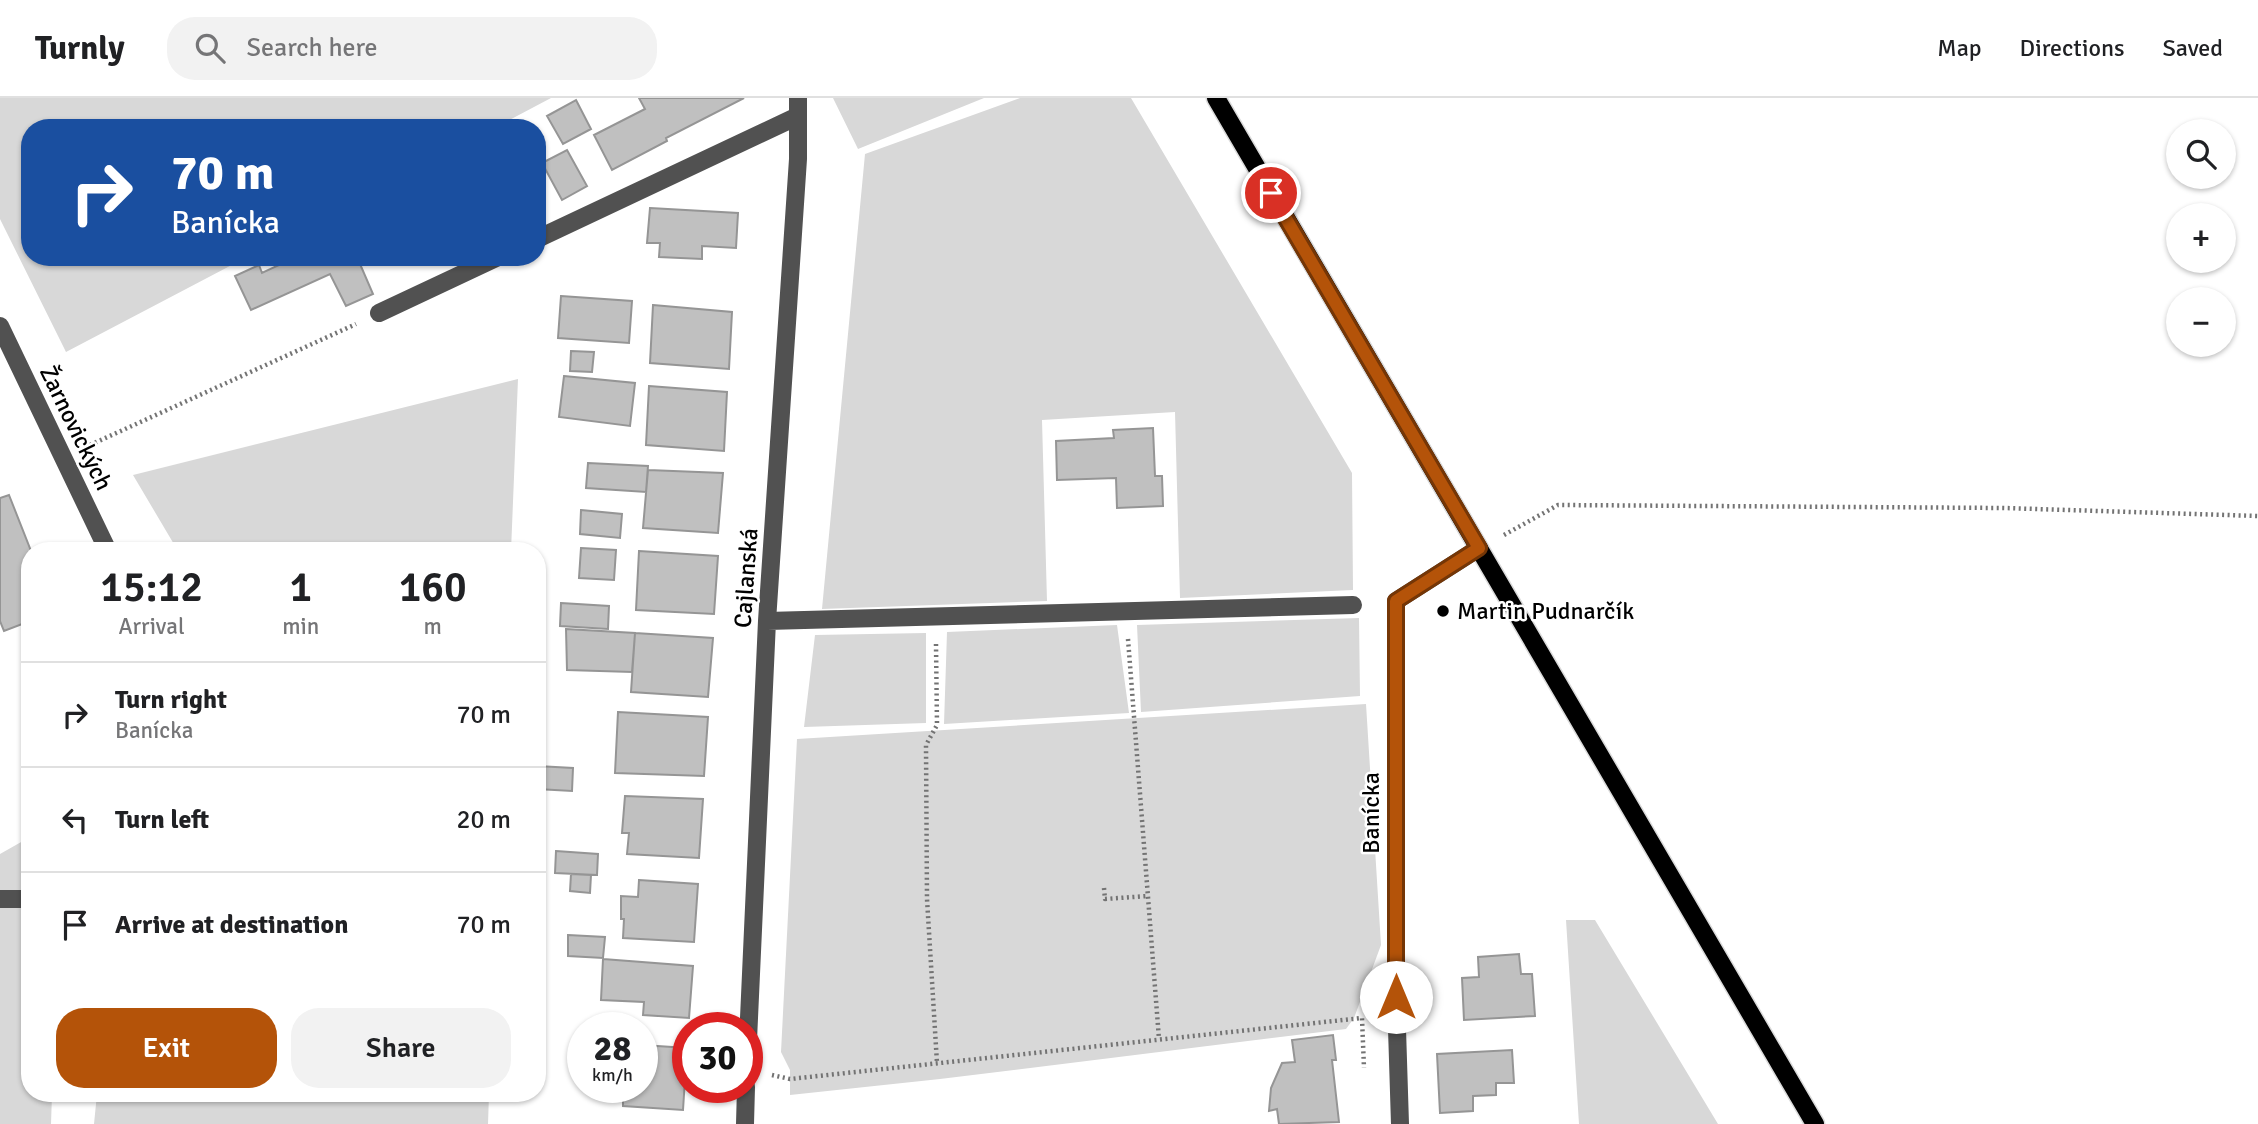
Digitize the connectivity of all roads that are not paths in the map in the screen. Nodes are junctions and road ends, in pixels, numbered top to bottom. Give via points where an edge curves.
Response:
1 (1216, 98) edge
2 (798, 107) edge
3 (546, 234) edge
4 (479, 266) edge
5 (379, 313) road end
6 (0, 326) edge
7 (104, 542) edge
8 (1479, 548) junction
9 (1353, 605) dead end
10 (767, 621) junction
11 (0, 899) edge
12 (21, 900) edge
13 (749, 1012) edge
14 (745, 1103) edge
15 (744, 1124) edge
16 (1401, 1124) edge
17 (1815, 1124) edge

1 - 8 main road
2 - 3 street
2 - 10 street, Cajlanská via 799,156
4 - 5 street
6 - 7 street, Žarnovických
8 - 16 street, Banícka via 1396,601 1396,997
8 - 17 main road
9 - 10 street
10 - 13 street, Cajlanská
11 - 12 street
14 - 15 street

